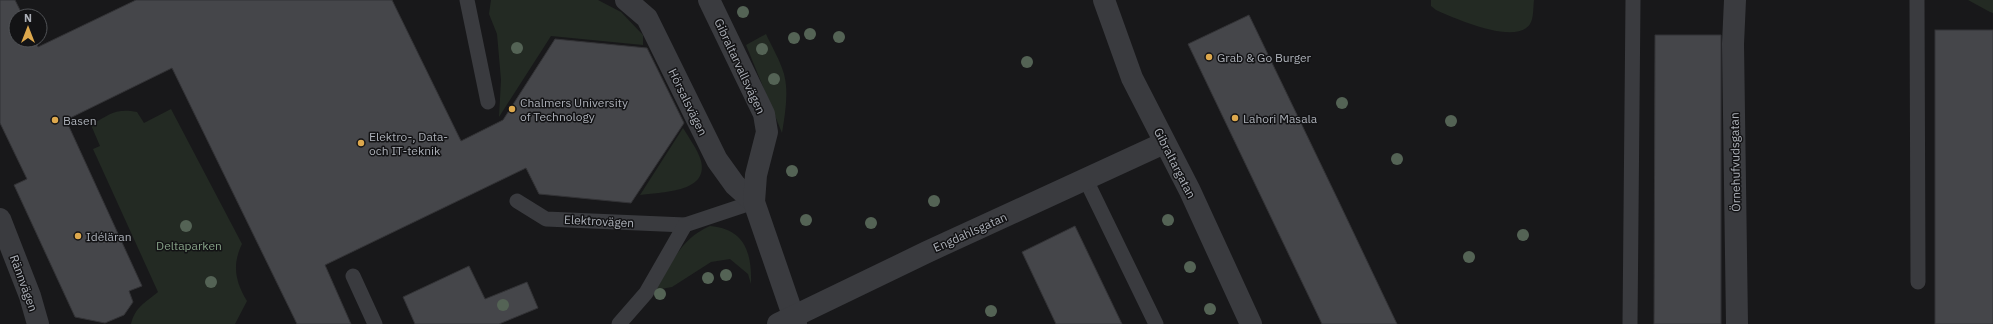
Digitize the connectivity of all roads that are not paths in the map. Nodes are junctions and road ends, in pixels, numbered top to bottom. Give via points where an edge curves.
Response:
1 (467, 0) edge
2 (626, 0) edge
3 (709, 0) edge
4 (1104, 0) edge
5 (1633, 0) edge
6 (1735, 0) edge
7 (1917, 0) edge
8 (488, 102) dead end
9 (1164, 143) junction
10 (1086, 180) junction
11 (517, 201) dead end
12 (754, 202) junction
13 (0, 219) edge
14 (686, 225) junction
15 (353, 276) dead end
16 (1918, 282) dead end
17 (789, 321) edge
18 (38, 324) edge
19 (375, 324) edge
20 (619, 324) edge
21 (1156, 324) edge
22 (1251, 324) edge
23 (1630, 324) edge
24 (1736, 324) edge

1 - 8 lane
2 - 12 street, Hörsalsvägen via 647,18 717,160 735,185
3 - 12 street, Gibraltarvallsvägen via 764,114 767,132 756,175
4 - 9 street, Gibraltargatan via 1132,78
5 - 23 lane
6 - 24 street, Örnehufvudsgatan via 1733,52
7 - 16 lane
9 - 10 street, Engdahlsgatan
9 - 22 street, Gibraltargatan via 1190,191
10 - 17 street, Engdahlsgatan via 920,255
10 - 21 lane
11 - 14 lane, Elektrovägen via 546,219
12 - 14 lane, Elektrovägen
12 - 17 street, Gibraltarvallsvägen
13 - 18 street, Rännvägen via 30,296
14 - 20 lane via 646,293
15 - 19 lane

